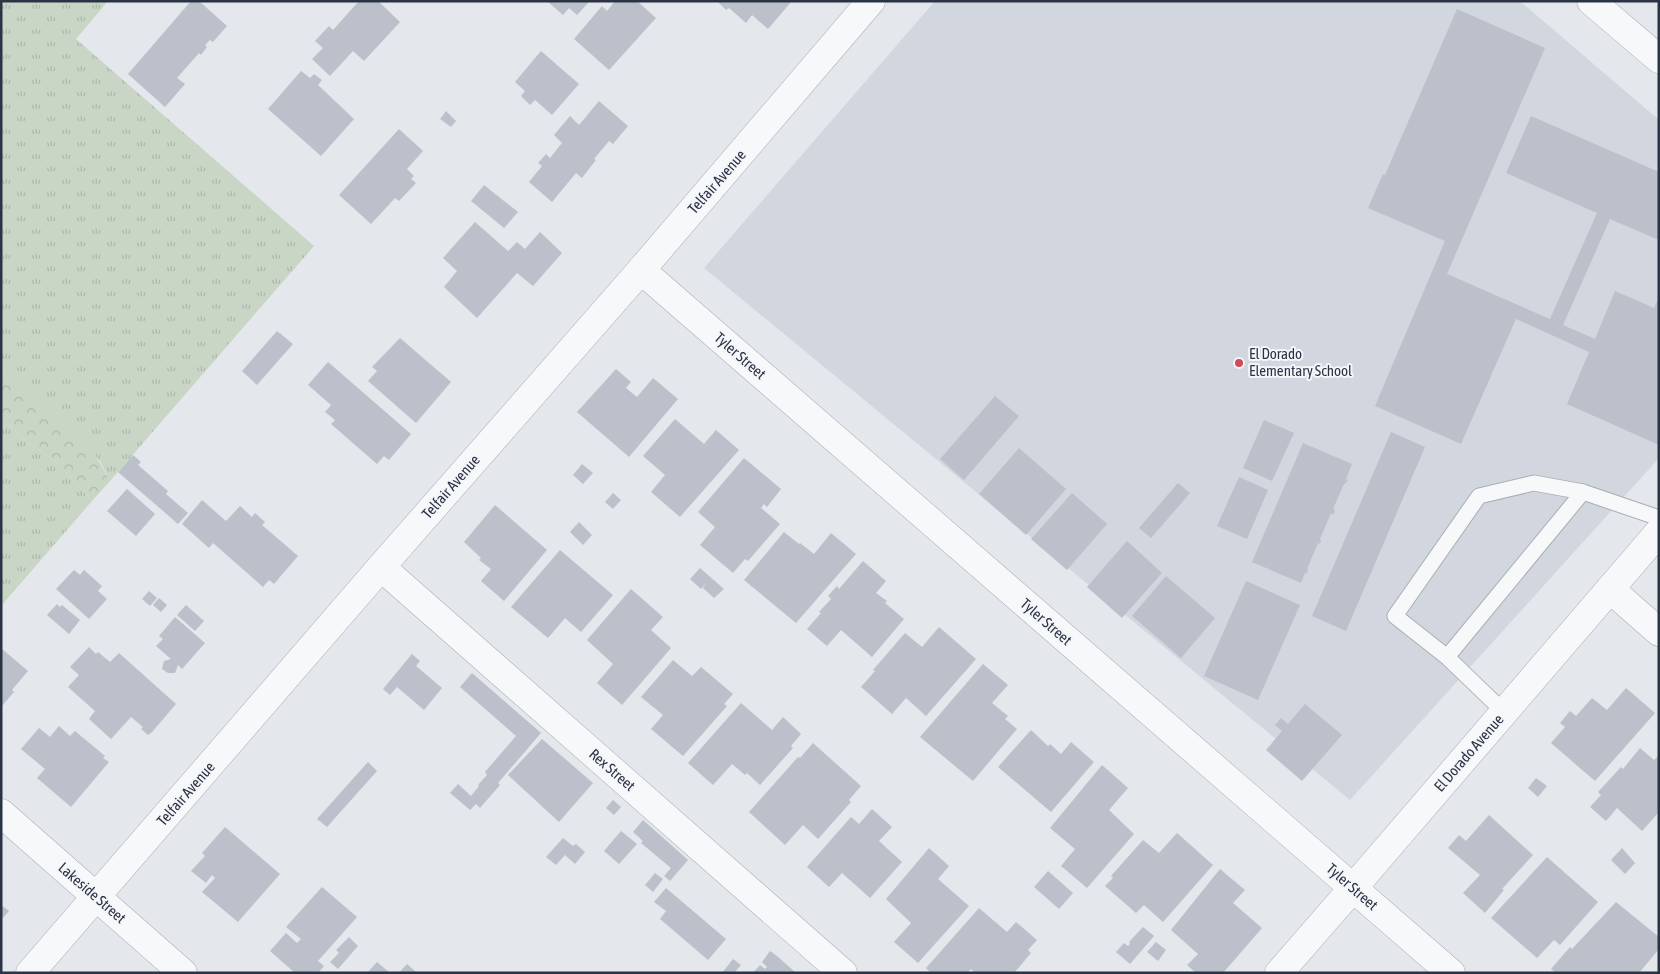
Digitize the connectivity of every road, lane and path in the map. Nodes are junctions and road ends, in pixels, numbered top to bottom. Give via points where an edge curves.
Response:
1 (871, 1) edge
2 (1591, 1) edge
3 (1659, 60) edge
4 (641, 270) junction
5 (1583, 492) junction
6 (1659, 518) edge
7 (1659, 532) edge
8 (381, 567) junction
9 (1610, 589) junction
10 (1659, 632) edge
11 (1447, 656) junction
12 (1504, 712) junction
13 (1, 813) edge
14 (1353, 888) junction
15 (97, 897) junction
16 (30, 973) edge
17 (183, 973) edge
18 (843, 973) edge
19 (1279, 973) edge
20 (1451, 973) edge

1 - 4 street, Telfair Avenue
2 - 3 street
4 - 8 street, Telfair Avenue
4 - 14 street, Tyler Street
5 - 6 lane
5 - 11 lane
5 - 11 lane via 1534,483 1479,496 1394,616
7 - 9 street, El Dorado Avenue
8 - 15 street, Telfair Avenue
8 - 18 street, Rex Street
9 - 10 street
9 - 12 street, El Dorado Avenue
11 - 12 lane
12 - 14 street, El Dorado Avenue
13 - 15 street, Lakeside Street
14 - 19 street, El Dorado Avenue
14 - 20 street, Tyler Street
15 - 16 street, Telfair Avenue
15 - 17 street, Lakeside Street

